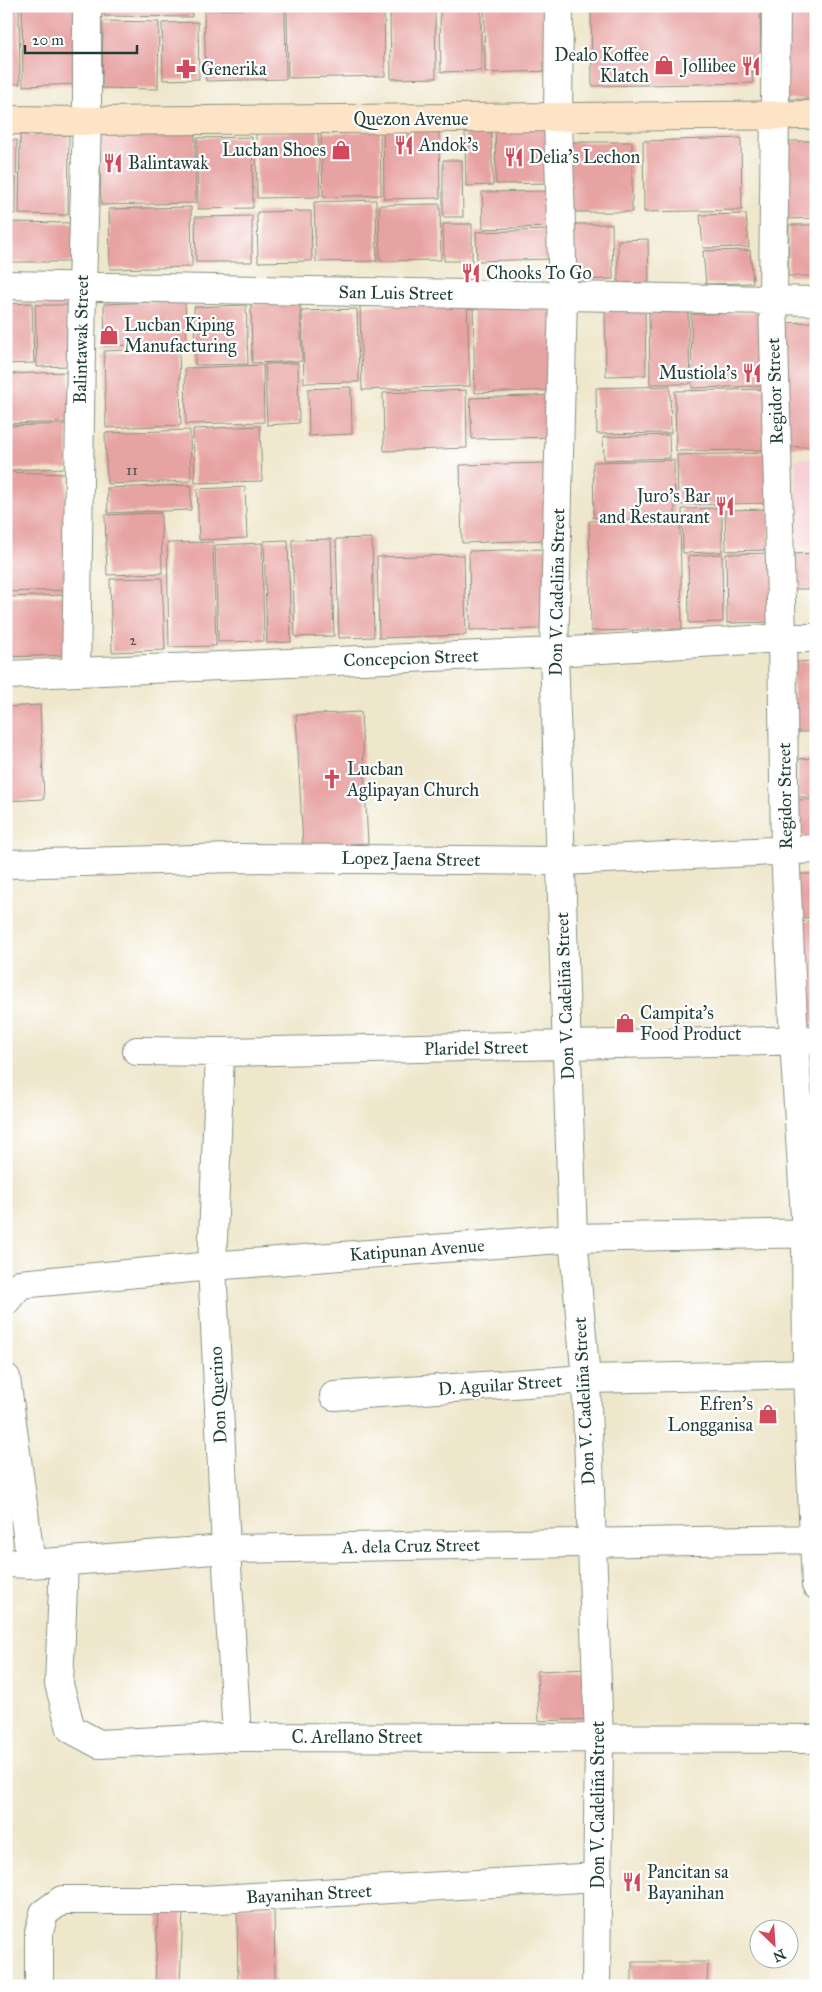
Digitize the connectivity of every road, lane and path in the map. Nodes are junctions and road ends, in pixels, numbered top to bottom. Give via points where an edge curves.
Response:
1 (87, 6) edge
2 (559, 6) edge
3 (776, 6) edge
4 (775, 115) junction
5 (816, 115) edge
6 (558, 118) junction
7 (6, 120) edge
8 (87, 121) junction
9 (6, 286) edge
10 (82, 286) junction
11 (563, 297) junction
12 (773, 301) junction
13 (816, 301) edge
14 (782, 638) junction
15 (816, 638) edge
16 (554, 652) junction
17 (76, 672) junction
18 (6, 675) edge
19 (816, 848) edge
20 (786, 849) junction
21 (562, 861) junction
22 (6, 864) edge
23 (805, 1040) edge
24 (566, 1046) junction
25 (137, 1050) dead end
26 (220, 1052) junction
27 (811, 1233) edge
28 (573, 1238) junction
29 (212, 1266) junction
30 (13, 1292) edge
31 (811, 1374) edge
32 (6, 1378) edge
33 (586, 1379) junction
34 (334, 1396) dead end
35 (815, 1539) edge
36 (591, 1542) junction
37 (226, 1549) junction
38 (64, 1562) junction
39 (19, 1563) edge
40 (816, 1585) edge
41 (238, 1737) junction
42 (600, 1739) junction
43 (816, 1739) edge
44 (598, 1877) junction
45 (39, 1986) edge
46 (596, 1986) edge

1 - 8 street, Balintawak Street
2 - 6 street, Don V. Cadeliña Street
3 - 4 street, Regidor Street
4 - 5 main road, Quezon Avenue
4 - 6 main road, Quezon Avenue
4 - 12 street, Regidor Street
6 - 8 main road, Quezon Avenue
6 - 11 street, Don V. Cadeliña Street
7 - 8 main road, Quezon Avenue
8 - 10 street, Balintawak Street
9 - 10 street, San Luis Street
10 - 11 street, San Luis Street
10 - 17 street, Balintawak Street
11 - 12 street, San Luis Street
11 - 16 street, Don V. Cadeliña Street
12 - 13 street, San Luis Street
12 - 14 street, Regidor Street
14 - 15 street, Concepcion Street
14 - 16 street, Concepcion Street
14 - 20 street, Regidor Street
16 - 17 street, Concepcion Street
16 - 21 street, Don V. Cadeliña Street
17 - 18 street, Concepcion Street
19 - 20 street, Lopez Jaena Street
20 - 21 street, Lopez Jaena Street
20 - 23 street, Regidor Street
21 - 22 street, Lopez Jaena Street via 236,858
21 - 24 street, Don V. Cadeliña Street
23 - 24 street, Plaridel Street
23 - 27 street, Regidor Street
24 - 26 street, Plaridel Street
24 - 28 street, Don V. Cadeliña Street
25 - 26 street, Plaridel Street
26 - 29 street, Don Querino
27 - 28 street, Katipunan Avenue
27 - 31 street, Regidor Street
28 - 29 street, Katipunan Avenue
28 - 33 street, Don V. Cadeliña Street
29 - 30 street, Katipunan Avenue
29 - 37 street, Don Querino
31 - 33 street, D. Aguilar Street
31 - 35 street, Regidor Street
32 - 39 street
33 - 34 street, D. Aguilar Street
33 - 36 street, Don V. Cadeliña Street
35 - 36 street, A. dela Cruz Street
35 - 40 street, Regidor Street
36 - 37 street, A. dela Cruz Street
36 - 42 street, Don V. Cadeliña Street
37 - 38 street, A. dela Cruz Street
37 - 41 street, Don Querino
38 - 39 street, A. dela Cruz Street
38 - 41 street, C. Arellano Street via 59,1684 71,1729 99,1744
41 - 42 street, C. Arellano Street
42 - 43 street, C. Arellano Street
42 - 44 street, Don V. Cadeliña Street
44 - 45 street, Bayanihan Street via 202,1900 62,1900 44,1913 39,1932
44 - 46 street, Don V. Cadeliña Street

